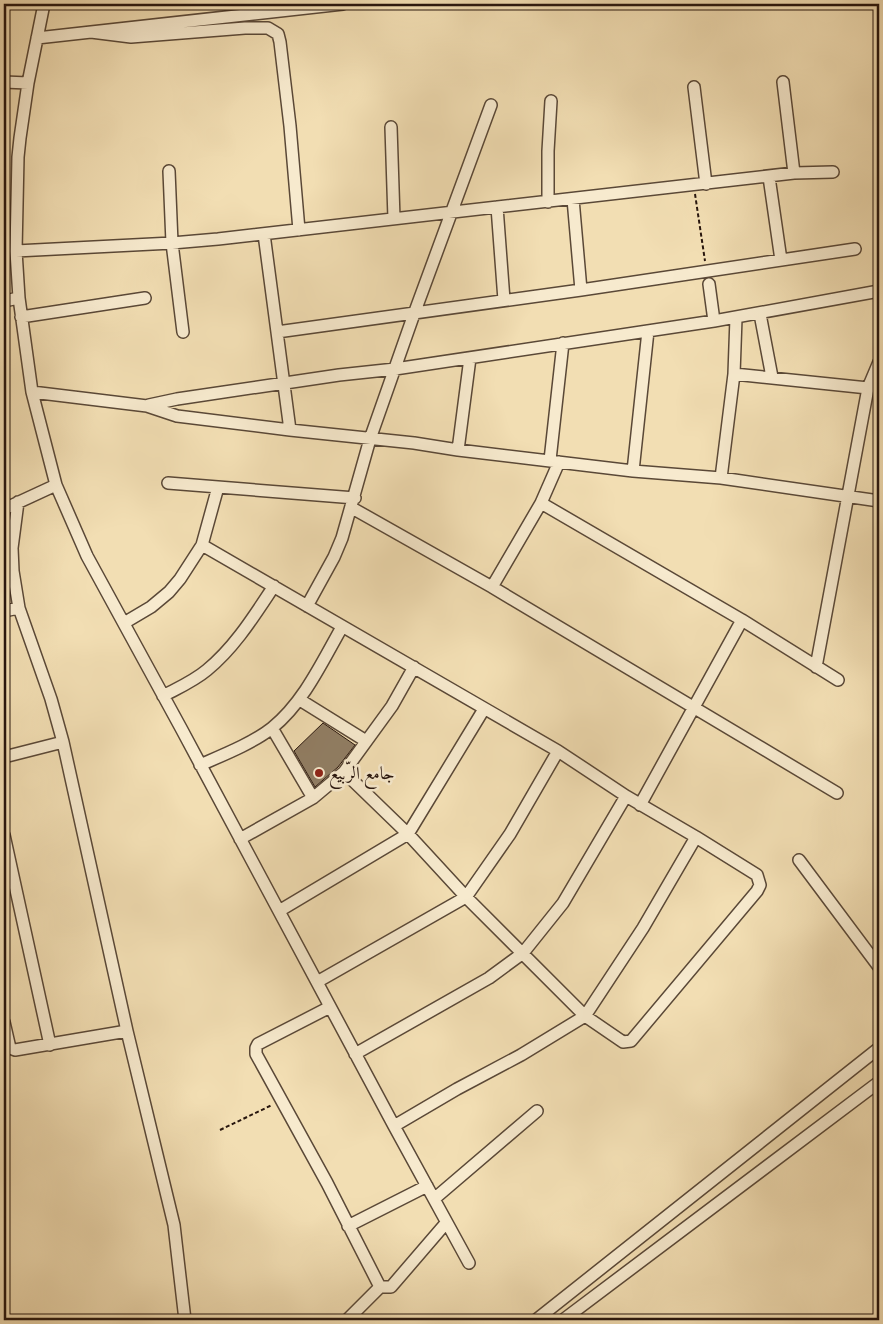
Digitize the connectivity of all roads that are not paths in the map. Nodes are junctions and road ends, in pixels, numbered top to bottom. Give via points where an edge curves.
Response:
1 (44, 4) edge
2 (342, 4) edge
3 (91, 32) junction
4 (37, 38) junction
5 (4, 82) edge
6 (783, 82) dead end
7 (28, 83) junction
8 (694, 87) dead end
9 (551, 100) dead end
10 (492, 106) dead end
11 (391, 127) dead end
12 (169, 171) dead end
13 (833, 172) dead end
14 (794, 173) junction
15 (769, 177) junction
16 (700, 184) junction
17 (573, 199) junction
18 (548, 202) junction
19 (497, 208) junction
20 (453, 212) junction
21 (394, 219) junction
22 (299, 230) junction
23 (264, 234) junction
24 (172, 243) junction
25 (855, 249) dead end
26 (16, 251) junction
27 (782, 260) junction
28 (709, 284) dead end
29 (581, 290) junction
30 (879, 291) edge
31 (19, 298) junction
32 (145, 298) dead end
33 (504, 300) junction
34 (4, 301) edge
35 (414, 314) junction
36 (760, 314) junction
37 (21, 317) junction
38 (736, 318) junction
39 (714, 321) junction
40 (648, 331) junction
41 (183, 332) dead end
42 (277, 332) junction
43 (563, 343) junction
44 (470, 358) junction
45 (879, 362) edge
46 (395, 369) junction
47 (734, 374) junction
48 (772, 377) junction
49 (283, 384) junction
50 (868, 388) junction
51 (32, 392) junction
52 (147, 406) junction
53 (290, 430) junction
54 (370, 439) junction
55 (458, 450) junction
56 (554, 461) junction
57 (633, 471) junction
58 (721, 478) junction
59 (168, 482) dead end
60 (56, 485) junction
61 (218, 487) junction
62 (848, 497) junction
63 (879, 501) edge
64 (18, 502) junction
65 (541, 502) junction
66 (353, 503) junction
67 (4, 508) edge
68 (202, 545) junction
69 (274, 586) junction
70 (492, 587) junction
71 (307, 606) junction
72 (19, 608) junction
73 (4, 611) edge
74 (742, 620) junction
75 (124, 623) junction
76 (342, 627) junction
77 (414, 667) junction
78 (816, 667) junction
79 (838, 680) dead end
80 (163, 696) junction
81 (300, 700) junction
82 (695, 707) junction
83 (484, 709) junction
84 (272, 728) junction
85 (366, 741) junction
86 (63, 742) junction
87 (558, 751) junction
88 (4, 757) edge
89 (200, 765) junction
90 (344, 772) junction
91 (837, 793) dead end
92 (626, 796) junction
93 (313, 798) junction
94 (640, 805) junction
95 (408, 834) junction
96 (4, 835) edge
97 (696, 837) junction
98 (240, 839) junction
99 (799, 860) dead end
100 (466, 897) junction
101 (279, 911) junction
102 (523, 953) junction
103 (879, 967) edge
104 (317, 982) junction
105 (330, 1007) junction
106 (585, 1016) junction
107 (4, 1022) edge
108 (128, 1031) junction
109 (50, 1044) junction
110 (879, 1048) edge
111 (355, 1054) junction
112 (879, 1082) edge
113 (537, 1111) dead end
114 (394, 1126) junction
115 (427, 1186) junction
116 (434, 1199) junction
117 (446, 1224) junction
118 (348, 1226) junction
119 (469, 1263) dead end
120 (380, 1287) junction
121 (185, 1320) edge
122 (347, 1320) edge
123 (536, 1320) edge
124 (563, 1320) edge

1 - 4 street
2 - 3 street
3 - 4 street
3 - 22 street via 131,37 245,28 274,30 280,42
4 - 7 street
5 - 7 street
6 - 14 street
7 - 26 street via 18,157
8 - 16 street
9 - 18 street
10 - 20 street
11 - 21 street
12 - 24 street
13 - 14 street
14 - 15 street
15 - 16 street
15 - 27 street
16 - 17 street
17 - 18 street
17 - 29 street
18 - 19 street
19 - 20 street
19 - 33 street
20 - 21 street
20 - 35 street
21 - 22 street
22 - 23 street
23 - 24 street
23 - 42 street
24 - 26 street
24 - 41 street
25 - 27 street
26 - 31 street
27 - 29 street
28 - 39 street
29 - 33 street
30 - 36 street
31 - 34 street
31 - 37 street
32 - 37 street
33 - 35 street
35 - 42 street
35 - 46 street
36 - 38 street
36 - 48 street
37 - 51 street
38 - 39 street
38 - 47 street
39 - 40 street
40 - 43 street
40 - 57 street
42 - 49 street
43 - 44 street
43 - 56 street
44 - 46 street
44 - 55 street
45 - 50 street
46 - 49 street
46 - 54 street
47 - 48 street
47 - 58 street
48 - 50 street
49 - 52 street
49 - 53 street
50 - 62 street
51 - 52 street
51 - 60 street
52 - 53 street via 177,416
53 - 54 street
54 - 55 street
54 - 66 street
55 - 56 street
56 - 57 street
56 - 65 street
57 - 58 street
58 - 62 street
59 - 61 street
60 - 64 street
60 - 75 street via 87,556
61 - 66 street
61 - 68 street
62 - 63 street
62 - 78 street
64 - 67 street
64 - 72 street via 12,548
65 - 70 street
65 - 74 street
66 - 70 street
66 - 71 street via 334,557
68 - 69 street
68 - 75 street via 169,592
69 - 71 street
69 - 80 street via 241,636 220,658 198,676
70 - 82 street
71 - 76 street
72 - 73 street
72 - 86 street
74 - 78 street
74 - 82 street
75 - 80 street
76 - 77 street
76 - 81 street
77 - 83 street
77 - 85 street via 392,706
78 - 79 street
80 - 89 street
81 - 84 street
81 - 85 street
82 - 91 street
82 - 94 street
83 - 87 street
83 - 95 street
84 - 89 street
84 - 93 street
85 - 90 street
86 - 88 street
86 - 108 street
87 - 92 street
87 - 100 street via 510,834
89 - 98 street
90 - 93 street
90 - 95 street
92 - 94 street
92 - 102 street via 563,903
93 - 98 street
94 - 97 street
95 - 100 street
95 - 101 street
96 - 109 street
97 - 106 street via 643,928
97 - 106 street via 757,875 760,885 757,891 631,1041 623,1042
98 - 101 street
99 - 103 street
100 - 102 street
100 - 104 street
101 - 104 street
102 - 106 street
102 - 111 street via 489,978
104 - 105 street
105 - 111 street
105 - 118 street via 258,1044 256,1048 257,1056
106 - 114 street
107 - 109 street via 12,1050
108 - 109 street
108 - 121 street via 174,1225
110 - 123 street
111 - 114 street
112 - 124 street
113 - 116 street
114 - 115 street
115 - 116 street
115 - 118 street
116 - 117 street
117 - 119 street
117 - 120 street via 392,1287
118 - 120 street
120 - 122 street

